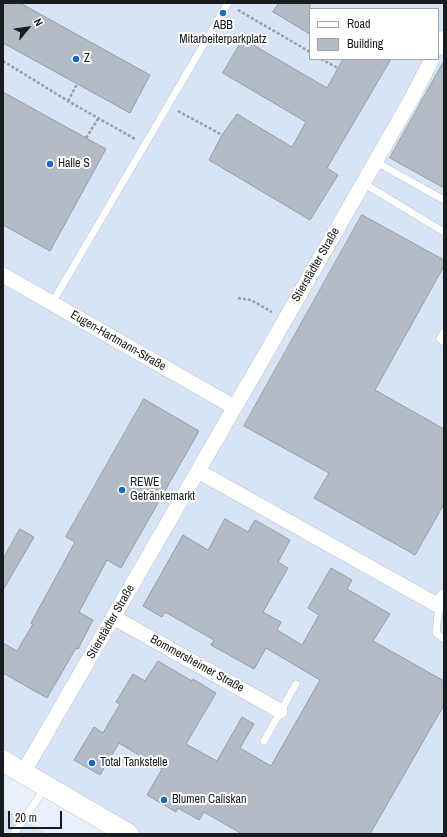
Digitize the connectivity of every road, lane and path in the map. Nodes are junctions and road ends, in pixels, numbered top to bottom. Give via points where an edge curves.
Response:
1 (228, 4) edge
2 (309, 51) edge
3 (323, 60) edge
4 (431, 60) edge
5 (3, 61) edge
6 (338, 68) dead end
7 (77, 84) dead end
8 (68, 101) junction
9 (168, 106) junction
10 (98, 119) junction
11 (222, 135) dead end
12 (86, 138) dead end
13 (146, 145) junction
14 (376, 162) junction
15 (363, 184) junction
16 (444, 200) edge
17 (444, 232) edge
18 (3, 275) edge
19 (238, 298) dead end
20 (52, 303) junction
21 (285, 320) junction
22 (444, 332) edge
23 (444, 342) edge
24 (234, 407) junction
25 (198, 471) junction
26 (442, 602) edge
27 (114, 618) junction
28 (444, 639) edge
29 (296, 684) dead end
30 (280, 712) junction
31 (264, 741) dead end
32 (3, 761) edge
33 (23, 772) junction
34 (46, 786) junction
35 (14, 834) edge
36 (128, 834) edge

1 - 2 path
1 - 9 lane
3 - 6 path
4 - 14 street, Stierstädter Straße
5 - 8 path
7 - 8 path
8 - 10 path
9 - 11 path
9 - 13 lane
10 - 12 path
10 - 13 path
13 - 20 lane
14 - 15 street, Stierstädter Straße
14 - 16 lane
15 - 17 lane
15 - 21 street, Stierstädter Straße
18 - 20 street, Eugen-Hartmann-Straße
19 - 21 path via 251,300
20 - 24 street, Eugen-Hartmann-Straße
21 - 24 street, Stierstädter Straße
22 - 23 lane via 440,339
24 - 25 street, Stierstädter Straße
25 - 26 street
25 - 27 street, Stierstädter Straße
26 - 28 lane via 436,633
27 - 30 street, Bommersheimer Straße
27 - 33 street, Stierstädter Straße
29 - 30 lane
30 - 31 lane
32 - 33 main road
33 - 34 main road
34 - 35 lane
34 - 36 main road

